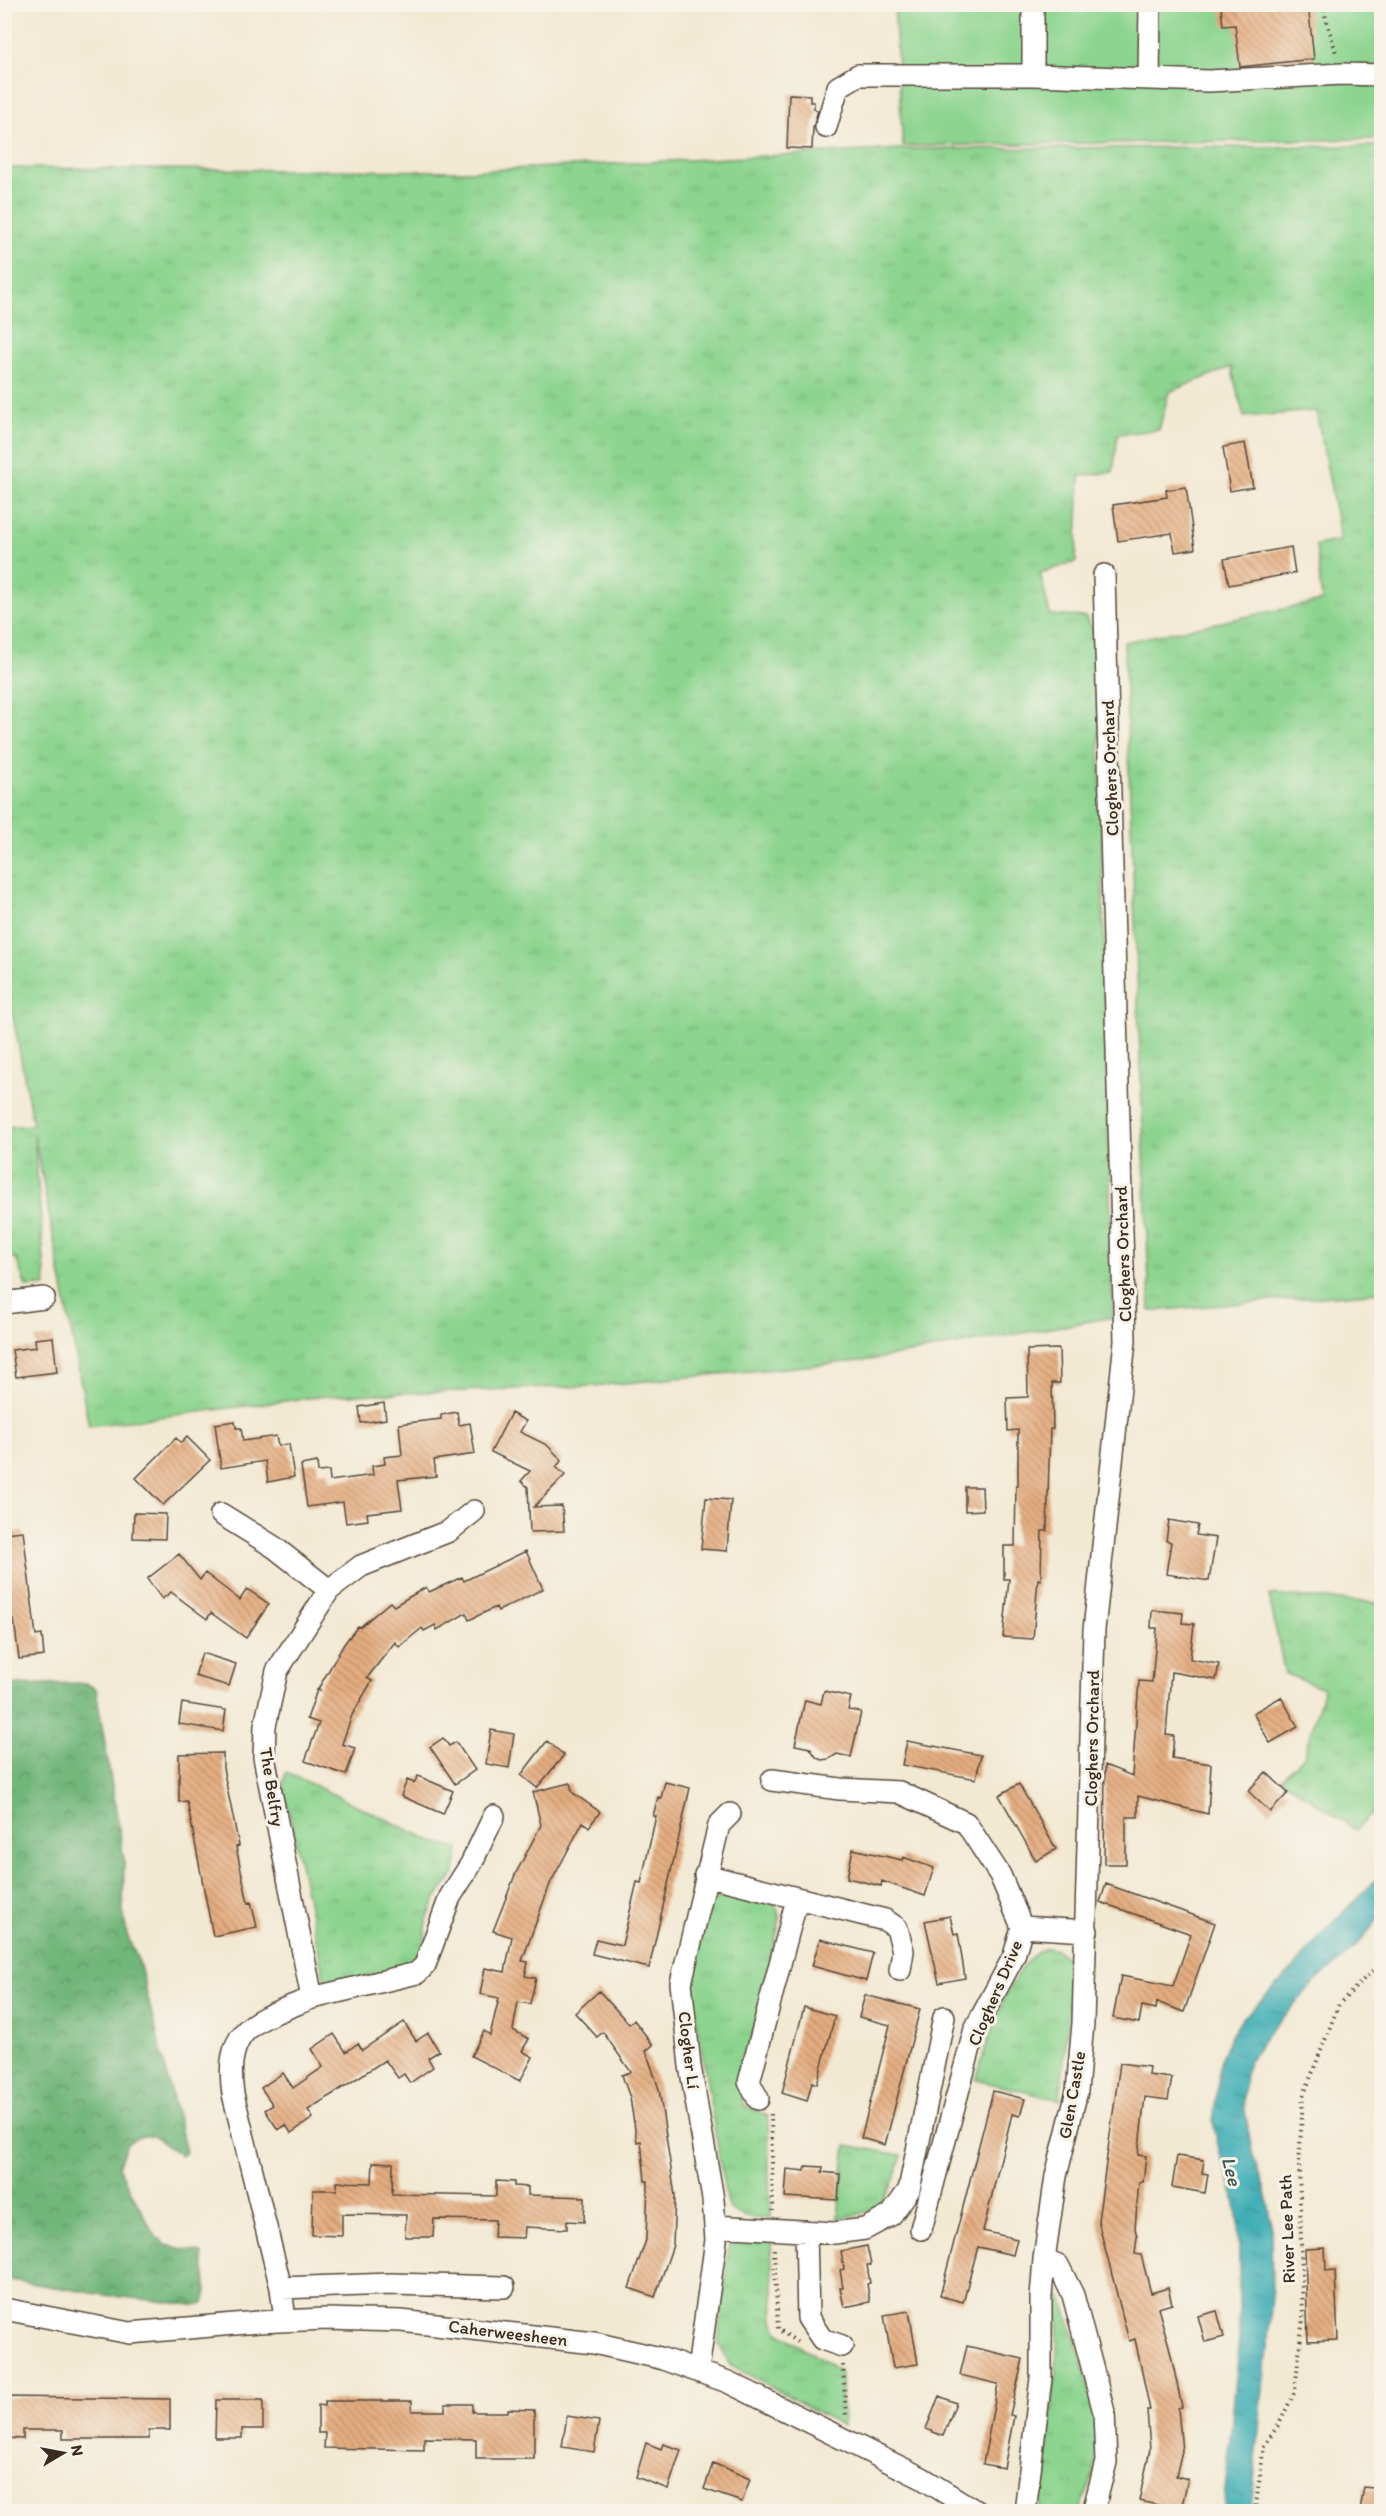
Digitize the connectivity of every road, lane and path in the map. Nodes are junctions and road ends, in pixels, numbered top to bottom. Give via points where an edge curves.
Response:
1 (1033, 4) edge
2 (1150, 4) edge
3 (1322, 4) edge
4 (1342, 74) junction
5 (1033, 75) junction
6 (1382, 75) edge
7 (1149, 79) junction
8 (826, 127) dead end
9 (1104, 575) dead end
10 (44, 1298) dead end
11 (4, 1303) edge
12 (474, 1512) dead end
13 (221, 1514) dead end
14 (329, 1590) junction
15 (772, 1780) dead end
16 (730, 1814) dead end
17 (494, 1816) dead end
18 (705, 1875) junction
19 (797, 1899) junction
20 (1022, 1927) junction
21 (1087, 1931) junction
22 (1382, 1961) edge
23 (900, 1970) dead end
24 (312, 1998) junction
25 (944, 2017) dead end
26 (759, 2099) dead end
27 (715, 2226) junction
28 (921, 2229) dead end
29 (806, 2231) junction
30 (1044, 2259) junction
31 (504, 2287) dead end
32 (281, 2288) junction
33 (4, 2308) edge
34 (285, 2320) junction
35 (842, 2346) joint
36 (698, 2370) junction
37 (847, 2439) junction
38 (977, 2511) edge
39 (1025, 2511) edge
40 (1093, 2511) edge
41 (1256, 2511) edge

1 - 5 street
2 - 7 street
3 - 4 path
4 - 6 street
4 - 7 street via 1209,81
5 - 7 street
5 - 8 street via 858,75 838,87
9 - 21 street, Cloghers Orchard via 1125,1341 1095,1630
10 - 11 street
12 - 14 street, The Belfry via 449,1532 361,1566
13 - 14 street via 274,1547
14 - 24 street, The Belfry via 277,1671 264,1757
15 - 20 street, Cloghers Drive via 899,1792 966,1823 1000,1875
16 - 18 street, Clogher Lí via 719,1825
17 - 24 street via 450,1897 425,1965 417,1973
18 - 19 street
18 - 27 street, Clogher Lí via 681,1983
19 - 23 street via 885,1920 897,1928 903,1951
19 - 26 street via 749,2082
20 - 21 street
20 - 28 street, Cloghers Drive via 1014,1956 975,2030
21 - 30 street, Glen Castle via 1077,2091 1056,2176
22 - 41 path, River Lee Path via 1339,2004 1303,2097 1299,2163 1303,2318 1297,2379 1295,2391 1264,2446
24 - 32 street via 261,2019 243,2031 233,2049 229,2071
25 - 29 street via 909,2190 891,2215 865,2229
27 - 29 street
27 - 36 street, Clogher Lí
29 - 35 street via 808,2318 822,2339
30 - 39 street, Glen Castle via 1041,2378
30 - 40 street via 1058,2265 1073,2295 1104,2412 1106,2462
31 - 32 street via 391,2284
32 - 34 street
33 - 34 street, Caherweesheen via 130,2333
34 - 36 street, Caherweesheen via 401,2321 594,2343
35 - 37 path
36 - 37 street, Caherweesheen
37 - 38 street, Caherweesheen

